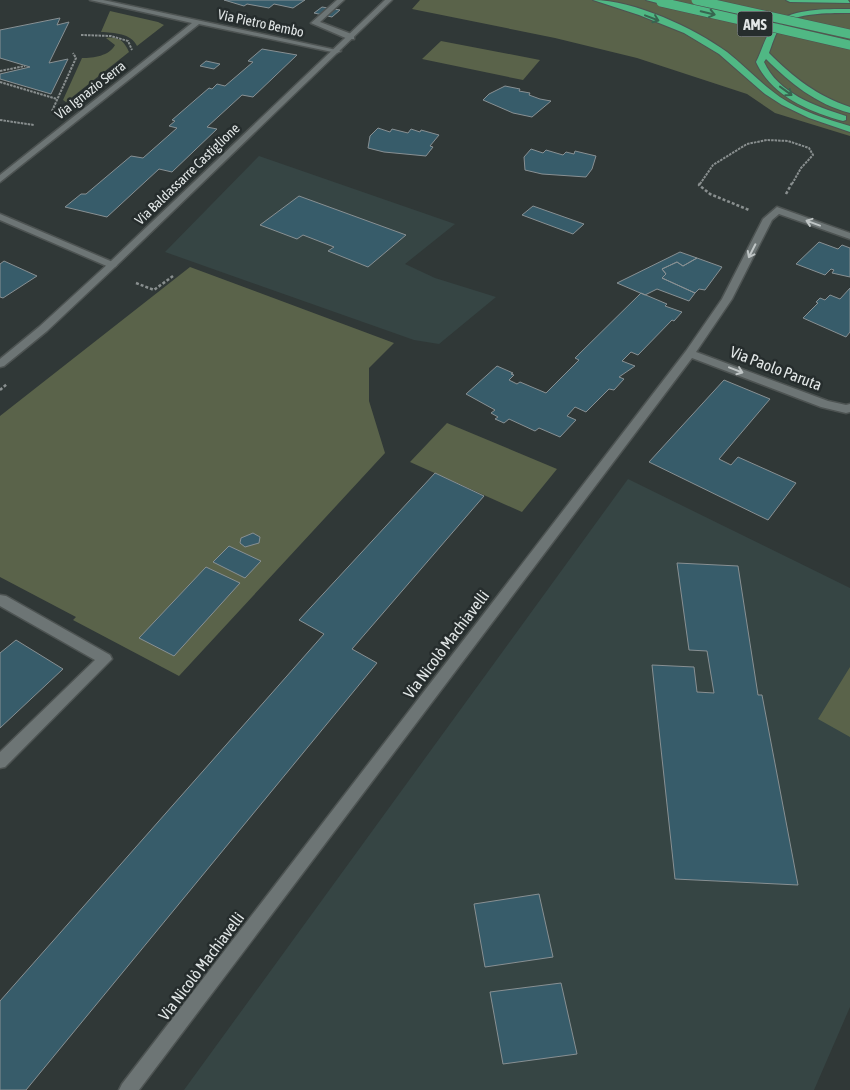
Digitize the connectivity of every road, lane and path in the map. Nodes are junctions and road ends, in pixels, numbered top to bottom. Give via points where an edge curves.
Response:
1 (93, 0) edge
2 (341, 0) edge
3 (389, 0) edge
4 (597, 0) edge
5 (650, 0) edge
6 (696, 0) edge
7 (790, 0) edge
8 (850, 2) edge
9 (850, 11) edge
10 (850, 18) edge
11 (198, 22) junction
12 (775, 32) junction
13 (850, 34) edge
14 (81, 35) dead end
15 (351, 37) junction
16 (850, 46) edge
17 (336, 51) junction
18 (73, 54) dead end
19 (764, 54) junction
20 (134, 55) dead end
21 (25, 66) dead end
22 (0, 72) edge
23 (0, 82) edge
24 (57, 99) junction
25 (850, 110) edge
26 (51, 113) dead end
27 (0, 120) edge
28 (850, 121) edge
29 (40, 126) dead end
30 (850, 129) edge
31 (0, 179) edge
32 (777, 210) junction
33 (0, 217) edge
34 (768, 219) junction
35 (850, 236) edge
36 (112, 265) junction
37 (173, 276) dead end
38 (136, 283) dead end
39 (690, 353) junction
40 (0, 364) edge
41 (850, 408) edge
42 (1, 600) edge
43 (0, 762) edge
44 (128, 1090) edge

1 - 11 street, Via Pietro Bembo
2 - 15 street via 315,23
3 - 15 street, Via Baldassarre Castiglione
4 -> 30 highway via 651,17 713,46 776,98 813,118
5 -> 16 highway, AMS, bridge
6 - 13 highway, AMS, bridge
7 - 8 highway
9 - 12 highway via 789,18 778,25
10 - 12 highway via 822,20
11 - 17 street, Via Pietro Bembo
11 - 31 street, Via Ignazio Serra
12 - 19 highway
14 - 20 path via 122,38 128,41
15 - 17 street, Via Baldassarre Castiglione
17 - 36 street, Via Baldassarre Castiglione
18 - 24 path via 76,58
19 - 25 highway via 794,83
19 -> 28 highway via 760,62 768,77 804,103
21 - 22 path
23 - 24 path
24 - 26 path
27 - 29 path
32 - 34 street, Via Nicolò Machiavelli
32 - 34 path via 801,168 814,155 809,148 788,141 767,140 747,144 713,165 699,185 710,194
35 -> 32 street
33 - 36 street
34 -> 39 street, Via Nicolò Machiavelli via 727,299
36 - 40 street, Via Baldassarre Castiglione
37 - 38 path via 154,290
39 -> 41 street, Via Paolo Paruta via 824,404
39 - 44 street, Via Nicolò Machiavelli
42 - 43 street via 105,659

